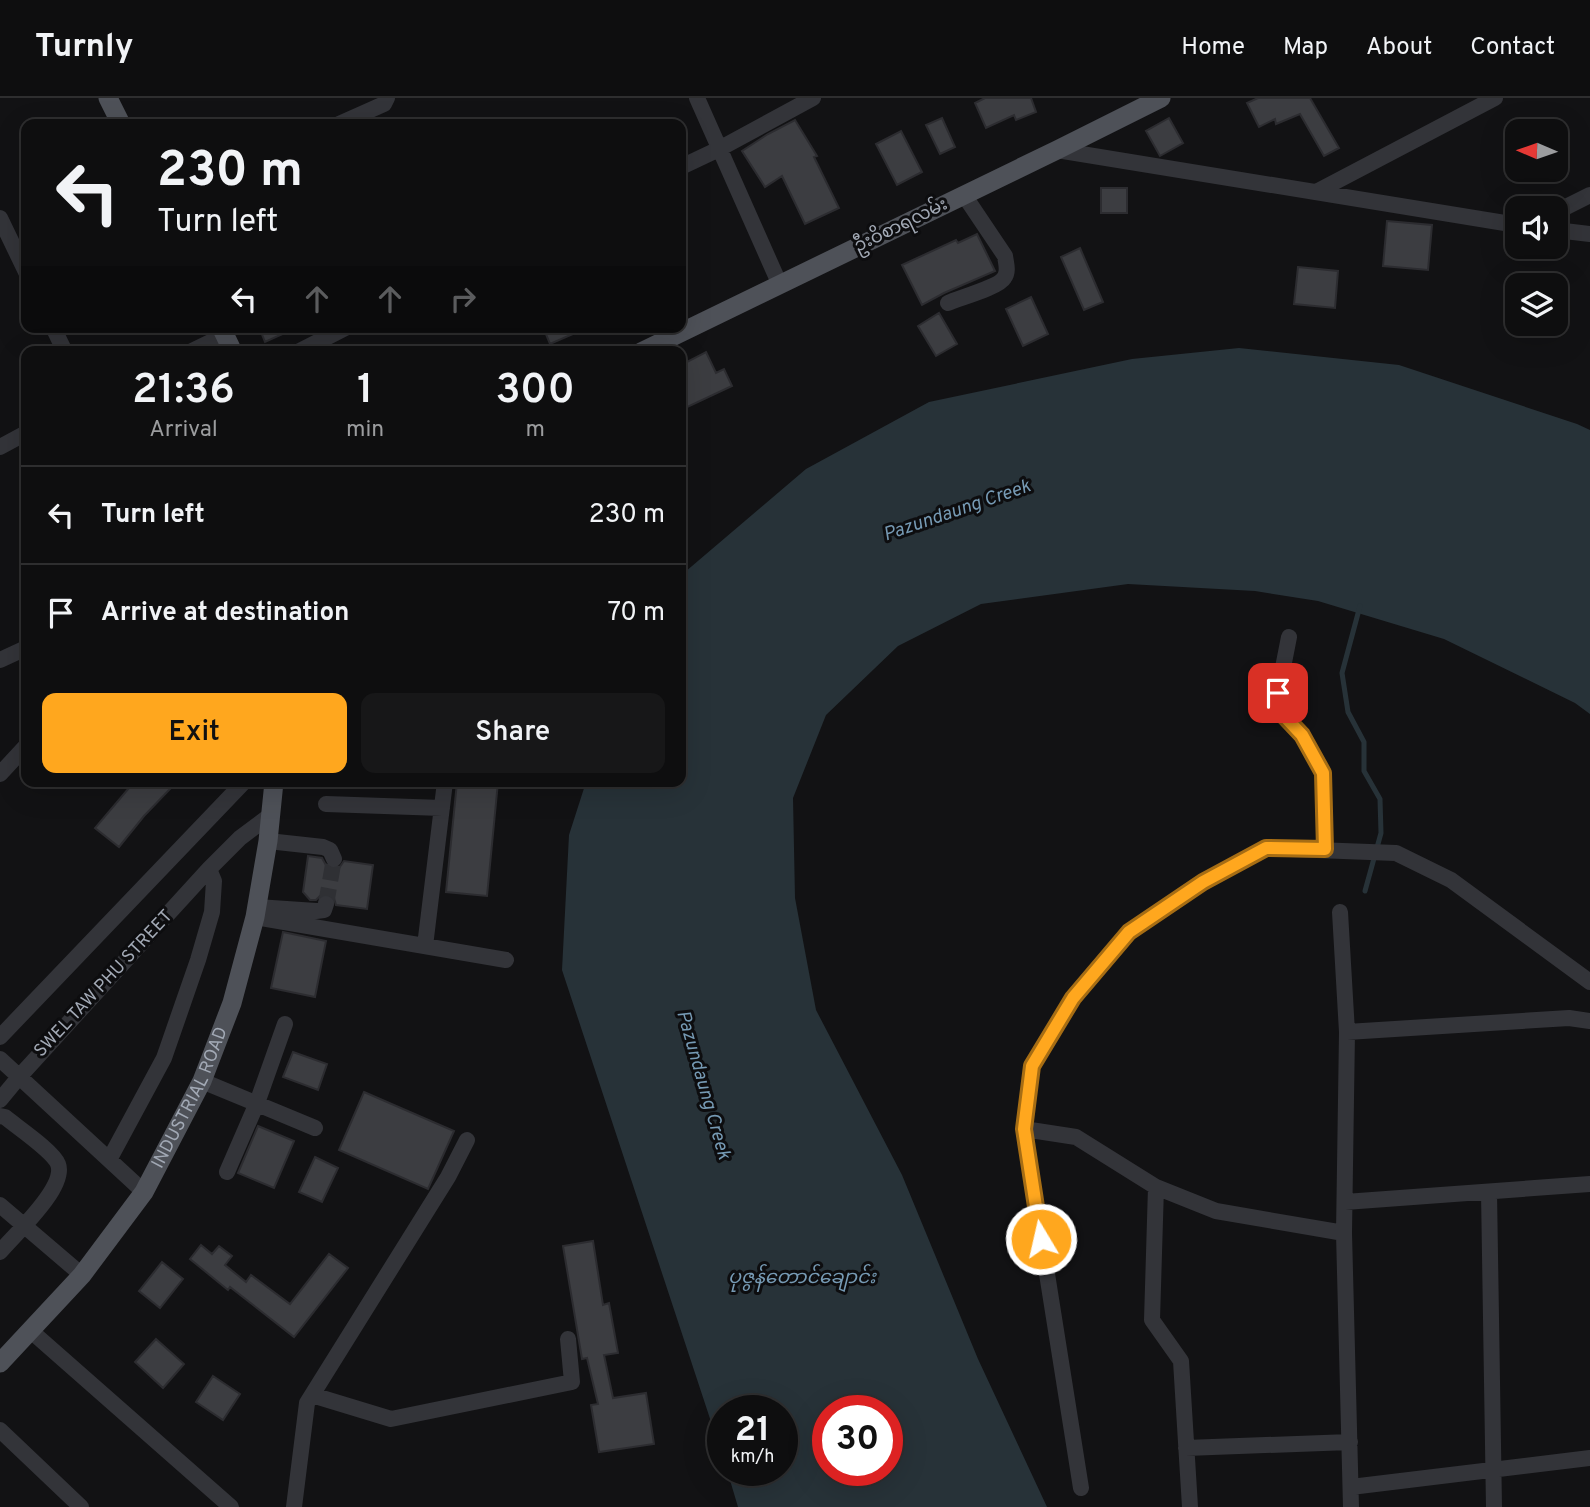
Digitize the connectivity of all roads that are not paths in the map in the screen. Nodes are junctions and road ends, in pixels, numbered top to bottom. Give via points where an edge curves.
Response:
1 (108, 98) edge
2 (387, 98) edge
3 (697, 98) edge
4 (813, 98) edge
5 (1161, 98) edge
6 (1495, 98) edge
7 (118, 119) edge
8 (350, 119) edge
9 (719, 149) junction
10 (1057, 150) junction
11 (686, 165) edge
12 (1316, 192) junction
13 (964, 195) junction
14 (1590, 195) edge
15 (1568, 206) edge
16 (0, 218) edge
17 (1505, 223) edge
18 (1568, 231) edge
19 (1590, 234) edge
20 (21, 262) edge
21 (780, 285) junction
22 (948, 303) dead end
23 (686, 330) edge
24 (335, 333) edge
25 (680, 333) edge
26 (226, 338) edge
27 (205, 346) edge
28 (310, 346) edge
29 (653, 346) edge
30 (21, 436) edge
31 (0, 447) edge
32 (1289, 637) dead end
33 (21, 650) edge
34 (0, 660) edge
35 (21, 751) edge
36 (0, 774) edge
37 (239, 787) edge
38 (274, 787) edge
39 (444, 787) edge
40 (326, 804) dead end
41 (442, 808) junction
42 (272, 814) junction
43 (268, 841) junction
44 (1325, 849) junction
45 (334, 859) dead end
46 (209, 869) junction
47 (326, 904) dead end
48 (256, 912) junction
49 (1340, 912) dead end
50 (425, 946) junction
51 (506, 960) dead end
52 (1590, 982) edge
53 (1590, 1021) edge
54 (285, 1024) dead end
55 (1348, 1032) junction
56 (0, 1037) edge
57 (0, 1059) edge
58 (19, 1077) junction
59 (202, 1081) junction
60 (0, 1100) edge
61 (257, 1103) junction
62 (0, 1116) edge
63 (315, 1128) dead end
64 (1024, 1129) junction
65 (467, 1140) dead end
66 (109, 1160) junction
67 (227, 1172) dead end
68 (1590, 1184) edge
69 (1156, 1187) junction
70 (144, 1192) junction
71 (1489, 1192) junction
72 (1345, 1202) junction
73 (0, 1205) edge
74 (24, 1225) junction
75 (1345, 1233) junction
76 (0, 1252) edge
77 (82, 1275) junction
78 (31, 1331) junction
79 (568, 1339) dead end
80 (2, 1358) edge
81 (312, 1395) junction
82 (0, 1430) edge
83 (1350, 1442) junction
84 (1186, 1448) junction
85 (1590, 1458) edge
86 (1493, 1470) junction
87 (1351, 1486) junction
88 (1081, 1488) dead end
89 (81, 1507) edge
90 (231, 1507) edge
91 (294, 1507) edge
92 (1189, 1507) edge
93 (1351, 1507) edge
94 (1494, 1507) edge

1 - 7 main road
2 - 8 street via 384,104
3 - 9 street
4 - 9 street
5 - 10 main road, ဦးဝိစာရလမ်း
6 - 12 street
9 - 11 street
9 - 21 street
10 - 12 street
10 - 13 main road, ဦးဝိစာရလမ်း
12 - 17 street
13 - 21 main road, ဦးဝိစာရလမ်း
13 - 22 street via 1005,256 1006,277
14 - 15 street
16 - 20 street
18 - 19 street
21 - 23 main road, ဦးဝိစာရလမ်း
24 - 28 street
25 - 29 main road, ဦးဝိစာရလမ်း
26 - 27 street
30 - 31 street
32 - 44 street via 1278,693 1285,717 1302,735 1323,773
33 - 34 street
35 - 36 street
37 - 56 street
38 - 42 main road, INDUSTRIAL ROAD
39 - 41 street
40 - 41 street
41 - 50 street
42 - 43 main road, INDUSTRIAL ROAD
42 - 46 street, SWEL TAW PHU STREET
43 - 45 street via 323,847
43 - 48 main road, INDUSTRIAL ROAD
44 - 52 street via 1396,853 1451,880
44 - 64 street via 1266,848 1203,882 1129,932 1073,998 1032,1066
46 - 58 street, SWEL TAW PHU STREET
46 - 66 street via 214,881 212,912 194,973 164,1058
47 - 48 street via 324,910 316,911
48 - 50 street
48 - 59 main road, INDUSTRIAL ROAD via 232,1003
49 - 55 street
50 - 51 street
53 - 55 street via 1569,1018
54 - 61 street
55 - 72 street
57 - 58 street
58 - 60 street, SWEL TAW PHU STREET
58 - 66 street
59 - 61 street
59 - 70 main road, INDUSTRIAL ROAD
61 - 63 street
61 - 67 street
62 - 74 street via 58,1164 59,1178 52,1193
64 - 69 street via 1076,1137
64 - 88 street
65 - 81 street
66 - 70 street
68 - 71 street
69 - 75 street via 1216,1211
69 - 84 street via 1152,1320 1181,1361
70 - 77 main road, INDUSTRIAL ROAD
71 - 72 street
71 - 86 street
72 - 75 street
73 - 74 street
74 - 76 street
74 - 77 street
75 - 83 street
77 - 78 main road, INDUSTRIAL ROAD
78 - 80 main road, INDUSTRIAL ROAD
78 - 90 street
79 - 81 street via 572,1382 391,1419
81 - 91 street via 307,1403
82 - 89 street
83 - 84 street
83 - 87 street
84 - 92 street
85 - 86 street
86 - 87 street
86 - 94 street
87 - 93 street

